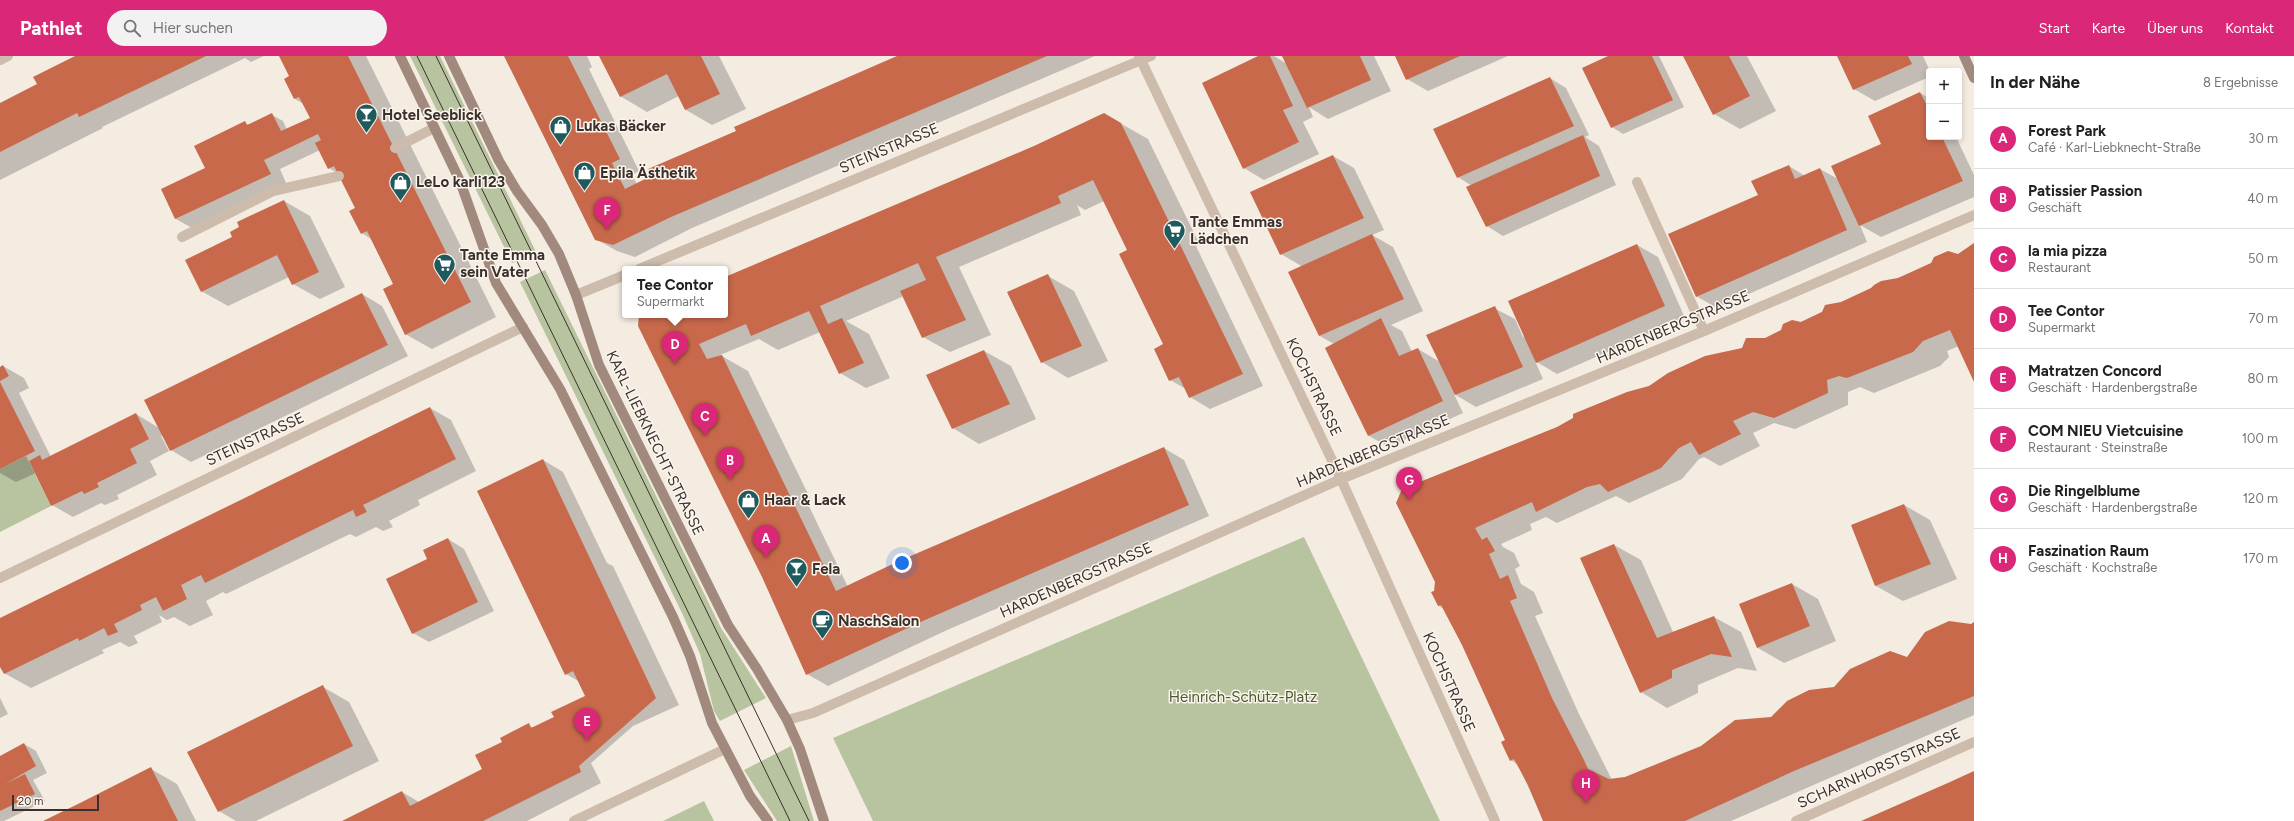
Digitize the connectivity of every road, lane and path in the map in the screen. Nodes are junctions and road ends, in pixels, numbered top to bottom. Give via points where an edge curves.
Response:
1 (8, 56) edge
2 (400, 56) edge
3 (449, 56) edge
4 (1964, 56) edge
5 (1144, 57) edge
6 (0, 60) edge
7 (1974, 78) edge
8 (434, 128) junction
9 (395, 148) dead end
10 (339, 176) dead end
11 (1637, 182) dead end
12 (1974, 215) edge
13 (182, 237) dead end
14 (646, 266) edge
15 (622, 276) edge
16 (576, 295) junction
17 (523, 326) junction
18 (1704, 331) junction
19 (1341, 479) junction
20 (0, 578) edge
21 (787, 720) junction
22 (1974, 742) edge
23 (725, 749) junction
24 (574, 821) edge
25 (768, 821) edge
26 (824, 821) edge
27 (1495, 821) edge
28 (1796, 821) edge

1 - 6 street
2 - 8 main road
3 - 16 main road, KARL-LIEBKNECHT-STRASSE via 499,161 546,231
4 - 7 main road
5 - 14 street, STEINSTRASSE
5 - 19 street, KOCHSTRASSE
8 - 9 street
8 - 17 main road via 460,182 496,283
10 - 13 street via 273,191
11 - 18 street
12 - 18 street, HARDENBERGSTRASSE
15 - 16 street
16 - 21 main road, KARL-LIEBKNECHT-STRASSE via 599,365 728,625
17 - 20 street, STEINSTRASSE
17 - 23 main road via 560,389 673,617 690,656 712,723
18 - 19 street, HARDENBERGSTRASSE
19 - 21 street, HARDENBERGSTRASSE via 813,713
19 - 27 street, KOCHSTRASSE
21 - 26 main road, KARL-LIEBKNECHT-STRASSE via 800,749
22 - 28 street, SCHARNHORSTSTRASSE
23 - 24 street
23 - 25 main road via 750,796

